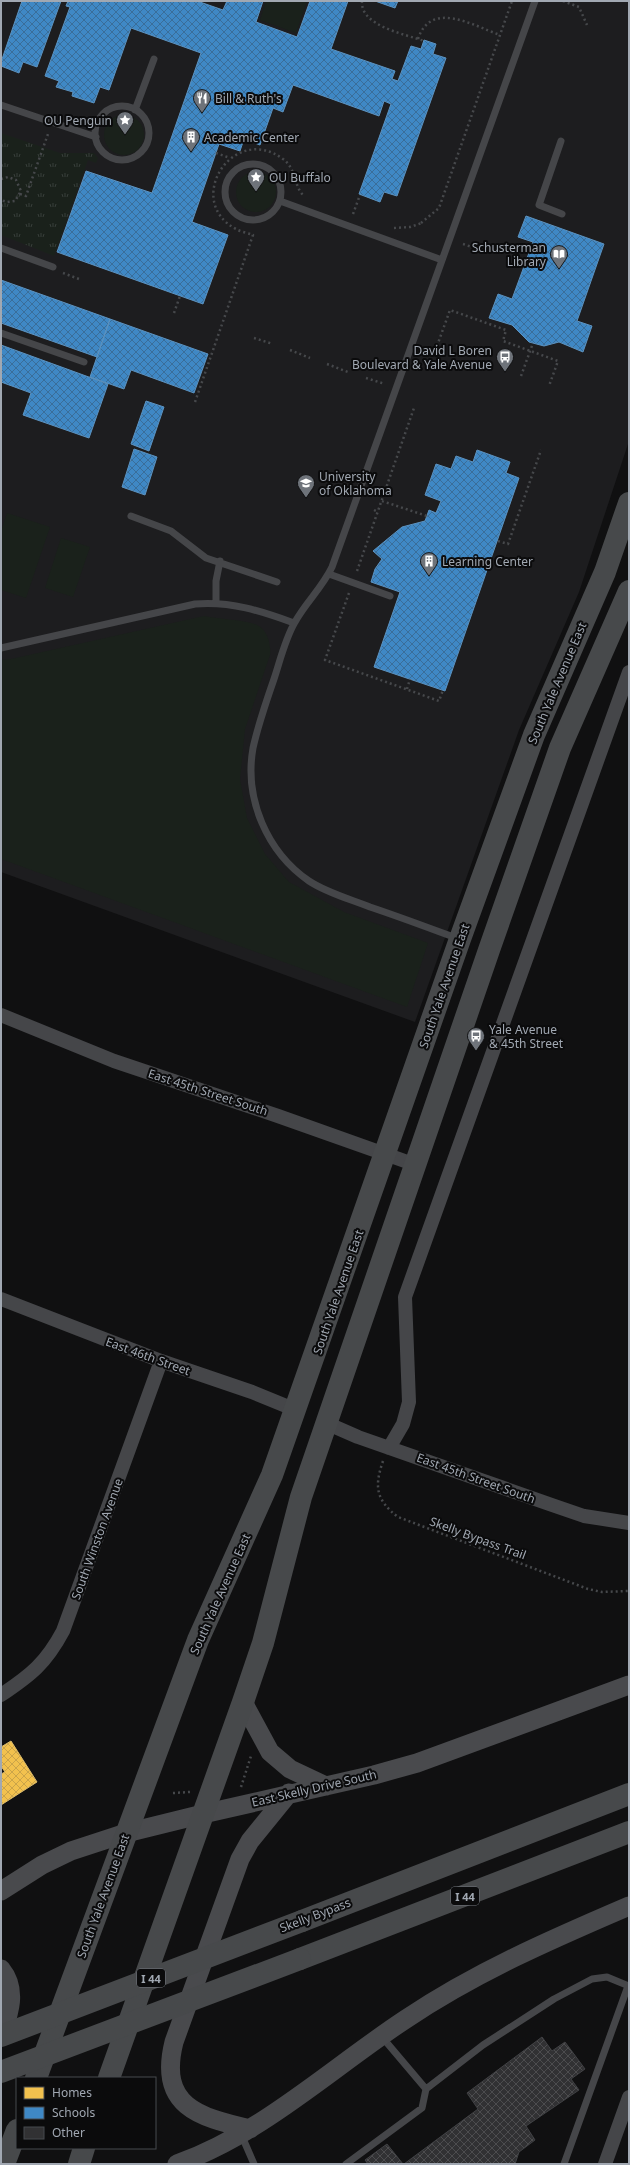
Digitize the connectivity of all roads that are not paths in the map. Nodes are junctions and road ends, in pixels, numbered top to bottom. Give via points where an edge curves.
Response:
1 (535, 1) edge
2 (154, 59) dead end
3 (1, 105) edge
4 (136, 110) junction
5 (96, 137) junction
6 (561, 141) dead end
7 (280, 201) junction
8 (562, 214) dead end
9 (1, 248) edge
10 (442, 260) junction
11 (52, 267) dead end
12 (1, 332) edge
13 (84, 362) dead end
14 (629, 503) edge
15 (131, 516) dead end
16 (220, 561) junction
17 (329, 574) junction
18 (277, 582) dead end
19 (629, 590) edge
20 (390, 596) dead end
21 (216, 602) junction
22 (294, 623) junction
23 (1, 648) edge
24 (629, 672) edge
25 (460, 939) junction
26 (489, 950) junction
27 (1, 1015) edge
28 (386, 1155) junction
29 (416, 1165) junction
30 (1, 1299) edge
31 (161, 1361) junction
32 (296, 1410) junction
33 (326, 1423) junction
34 (389, 1448) junction
35 (629, 1523) edge
36 (629, 1685) edge
37 (1, 1695) edge
38 (243, 1702) junction
39 (326, 1786) junction
40 (290, 1793) junction
41 (629, 1794) edge
42 (203, 1814) junction
43 (629, 1832) edge
44 (126, 1833) junction
45 (1, 1891) edge
46 (629, 1906) edge
47 (1, 1969) edge
48 (628, 1986) edge
49 (1, 2036) edge
50 (381, 2036) junction
51 (1, 2072) edge
52 (36, 2077) edge
53 (109, 2077) edge
54 (426, 2089) junction
55 (629, 2097) edge
56 (626, 2112) edge
57 (245, 2132) junction
58 (16, 2133) edge
59 (84, 2149) edge
60 (4, 2164) edge
61 (79, 2164) edge
62 (177, 2164) edge
63 (254, 2164) edge
64 (346, 2164) edge
65 (564, 2164) edge
66 (605, 2164) edge

1 - 10 lane
2 - 4 lane
3 - 5 lane
4 - 5 lane via 123,106 107,110 98,120
4 - 5 lane via 145,120 148,133 145,146 136,155 124,160 111,157 100,148
6 - 8 lane via 539,205
7 - 7 lane via 279,182 274,173 255,164 244,165 230,176 226,185 225,196 233,211 248,219 262,219 268,216
7 - 10 lane
9 - 11 lane
10 - 17 lane
12 - 13 lane
14 - 25 main road, South Yale Avenue East via 605,572 534,735
15 - 16 lane via 171,531 206,558
16 - 18 lane
16 - 21 lane via 216,581
17 - 20 lane
17 - 22 lane
19 - 26 main road via 560,748
21 - 22 lane via 249,608
21 - 23 lane via 195,604
22 - 25 lane via 260,719 253,750 252,778 261,824 291,866 310,881 338,895
24 - 34 street via 405,1297 409,1402 403,1424
25 - 26 main road
25 - 28 main road, South Yale Avenue East
26 - 29 main road
27 - 28 street, East 45th Street South via 114,1061
28 - 29 street, East 45th Street South
28 - 32 main road, South Yale Avenue East
29 - 33 main road
30 - 31 street, East 46th Street
31 - 32 street, East 46th Street
31 - 37 street, South Winston Avenue via 63,1631 51,1653 37,1669
32 - 33 main road
32 - 44 main road, South Yale Avenue East via 259,1507 196,1646
33 - 34 street, East 45th Street South
33 - 38 main road via 301,1497 263,1643
34 - 35 street, East 45th Street South via 584,1516
36 - 39 main road, East Skelly Drive South via 416,1763
38 - 39 main road via 270,1752 290,1769
38 - 42 main road
39 - 40 main road, East Skelly Drive South
40 - 42 main road, East Skelly Drive South
40 - 57 main road via 250,1841 240,1859 169,2062 171,2080 177,2095 188,2107
41 - 49 main road, Skelly Bypass / I 44, bridge
42 - 44 main road, East Skelly Drive South
42 - 53 main road
43 - 51 main road, I 44, bridge
44 - 45 main road, East Skelly Drive South via 71,1851 42,1865
44 - 52 main road, South Yale Avenue East
46 - 50 main road via 494,1966 451,1990
47 - 49 main road via 10,1986 11,1999 10,2011
48 - 54 lane via 607,1977 592,1979 554,1999 490,2041
48 - 65 lane
50 - 54 lane
50 - 57 main road via 288,2105
54 - 64 lane via 422,2108
55 - 56 street
56 - 66 street
57 - 62 main road
57 - 63 lane
58 - 60 main road
59 - 61 main road

